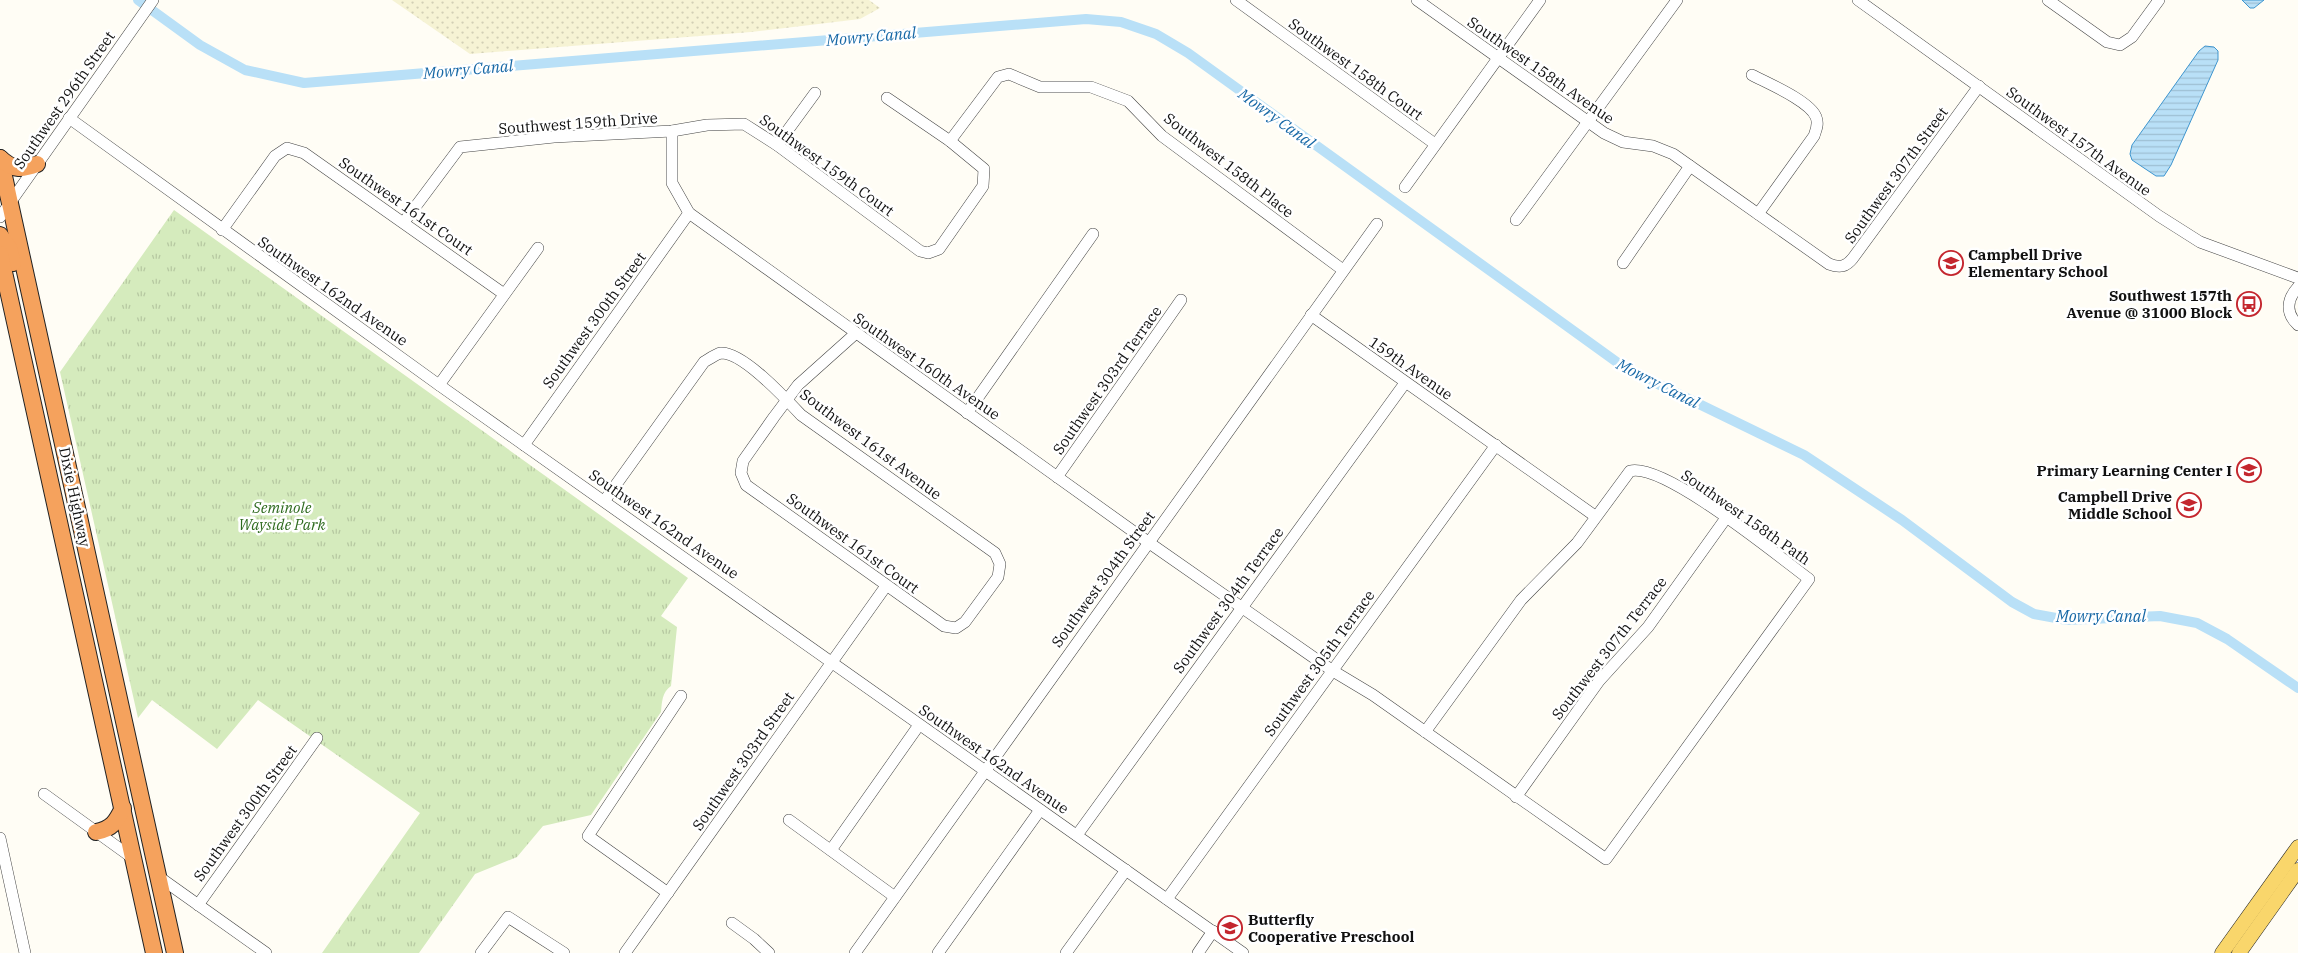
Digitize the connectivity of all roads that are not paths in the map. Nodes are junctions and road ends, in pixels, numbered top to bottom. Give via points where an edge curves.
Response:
1 (153, 0) edge
2 (1236, 0) edge
3 (1417, 0) edge
4 (1540, 0) edge
5 (1677, 0) edge
6 (1858, 0) edge
7 (2048, 0) edge
8 (2159, 0) edge
9 (1497, 59) junction
10 (1752, 75) dead end
11 (1978, 86) junction
12 (815, 94) dead end
13 (887, 98) dead end
14 (69, 118) junction
15 (1588, 123) junction
16 (672, 131) junction
17 (950, 141) junction
18 (1435, 144) junction
19 (777, 145) junction
20 (0, 158) edge
21 (37, 164) junction
22 (1690, 166) junction
23 (1405, 186) dead end
24 (5, 199) edge
25 (689, 213) junction
26 (1758, 214) junction
27 (0, 217) edge
28 (1516, 220) dead end
29 (404, 222) junction
30 (1377, 224) dead end
31 (222, 230) junction
32 (1093, 234) dead end
33 (0, 235) edge
34 (538, 248) dead end
35 (1623, 263) dead end
36 (1, 264) edge
37 (1829, 264) joint
38 (1343, 270) junction
39 (2298, 278) edge
40 (2298, 287) edge
41 (504, 294) junction
42 (1181, 300) dead end
43 (1311, 315) junction
44 (2298, 325) edge
45 (856, 334) junction
46 (1405, 382) junction
47 (439, 384) junction
48 (787, 400) junction
49 (54, 401) junction
50 (33, 406) junction
51 (967, 413) junction
52 (1496, 444) junction
53 (524, 445) junction
54 (1057, 477) junction
55 (605, 500) junction
56 (1596, 516) junction
57 (1726, 518) junction
58 (82, 531) junction
59 (1148, 542) junction
60 (64, 547) junction
61 (886, 586) junction
62 (1242, 606) junction
63 (956, 628) joint
64 (830, 662) junction
65 (1332, 671) junction
66 (115, 678) junction
67 (682, 696) dead end
68 (920, 725) junction
69 (1425, 732) junction
70 (317, 738) dead end
71 (985, 771) junction
72 (44, 794) dead end
73 (1516, 797) junction
74 (122, 802) junction
75 (1040, 810) junction
76 (789, 820) dead end
77 (96, 832) junction
78 (1077, 835) junction
79 (0, 838) edge
80 (2298, 847) edge
81 (831, 850) junction
82 (134, 859) junction
83 (1126, 870) junction
84 (2294, 873) edge
85 (159, 877) junction
86 (668, 893) junction
87 (895, 897) junction
88 (1168, 899) junction
89 (198, 905) junction
90 (732, 923) dead end
91 (1214, 931) junction
92 (171, 935) junction
93 (25, 953) edge
94 (154, 953) edge
95 (175, 953) edge
96 (266, 953) edge
97 (481, 953) edge
98 (564, 953) edge
99 (625, 953) edge
100 (769, 953) edge
101 (855, 953) edge
102 (938, 953) edge
103 (1066, 953) edge
104 (1198, 953) edge
105 (1244, 953) edge
106 (2222, 953) edge
107 (2239, 953) edge

1 - 14 street, Southwest 296th Street
2 - 18 street, Southwest 158th Court
3 - 9 street, Southwest 158th Avenue
4 - 9 street
5 - 15 street
6 - 11 street, Southwest 157th Avenue
7 - 8 street via 2108,42 2120,44 2132,37
9 - 15 street, Southwest 158th Avenue
9 - 18 street
10 - 26 street via 1800,102 1814,112 1818,122 1807,145
11 - 37 street, Southwest 307th Street via 1853,258 1841,267
11 - 39 street, Southwest 157th Avenue via 2108,181 2200,242
12 - 19 street
13 - 17 street
14 - 21 street, Southwest 296th Street
14 - 31 street, Southwest 162nd Avenue
15 - 22 street, Southwest 158th Avenue via 1622,142 1667,151
15 - 28 street
16 - 19 street, Southwest 159th Court via 707,125 744,124
16 - 25 street, Southwest 159th Drive via 672,183
16 - 29 street, Southwest 159th Drive via 554,137 460,147
17 - 19 street, Southwest 159th Court via 984,168 983,186 939,249 928,253 920,251
17 - 38 street, Southwest 158th Place via 998,77 1008,74 1040,87 1091,87 1128,101 1162,136
18 - 23 street
20 - 21 highway via 16,169
20 - 24 highway, Dixie Highway
21 - 24 street, Southwest 296th Street
22 - 26 street, Southwest 158th Avenue
22 - 35 street
24 - 27 street, Southwest 296th Street
24 - 49 highway, Dixie Highway
25 - 45 street, Southwest 160th Avenue
25 - 53 street, Southwest 300th Street
26 - 37 street, Southwest 158th Avenue
29 - 31 street, Southwest 161st Court via 304,153 287,148 275,156
29 - 41 street, Southwest 161st Court
30 - 38 street, Southwest 304th Street
31 - 47 street, Southwest 162nd Avenue
32 - 51 street
33 - 49 highway via 10,248 38,374
34 - 41 street
36 - 50 highway, Dixie Highway
38 - 43 street, Southwest 304th Street
40 - 44 street via 2288,302 2291,317
41 - 47 street
42 - 54 street, Southwest 303rd Terrace
43 - 46 street, 159th Avenue
43 - 59 street, Southwest 304th Street
45 - 48 street via 798,385
45 - 51 street, Southwest 160th Avenue
46 - 52 street, 159th Avenue
46 - 62 street, Southwest 304th Terrace
47 - 53 street, Southwest 162nd Avenue
48 - 55 street, Southwest 161st Avenue via 766,379 733,356 720,353 704,362
48 - 61 street, Southwest 161st Court via 743,461 741,473 746,485
48 - 63 street, Southwest 161st Avenue via 801,414 995,553 1000,564 998,577 966,622
49 - 58 highway, Dixie Highway
50 - 58 highway via 50,434 69,522 77,531
50 - 60 highway, Dixie Highway
51 - 54 street, Southwest 160th Avenue
52 - 56 street, 159th Avenue
52 - 65 street, Southwest 305th Terrace
53 - 55 street, Southwest 162nd Avenue
54 - 59 street, Southwest 160th Avenue
55 - 64 street, Southwest 162nd Avenue
56 - 57 street, Southwest 158th Path via 1623,478 1638,469 1674,484
56 - 69 street via 1563,559 1521,600
57 - 73 street, Southwest 307th Terrace via 1648,627 1599,681
57 - 73 street, Southwest 158th Path via 1809,579 1606,859
58 - 66 highway, Dixie Highway
59 - 62 street, Southwest 160th Avenue
59 - 71 street, Southwest 304th Street
60 - 66 highway via 76,553 99,649
60 - 74 highway, Dixie Highway
61 - 63 street, Southwest 161st Court via 944,626
61 - 64 street, Southwest 303rd Street
62 - 65 street, Southwest 160th Avenue
62 - 78 street, Southwest 304th Terrace
64 - 68 street, Southwest 162nd Avenue
64 - 86 street, Southwest 303rd Street
65 - 69 street
65 - 88 street, Southwest 305th Terrace
66 - 85 highway, Dixie Highway
67 - 86 street via 588,836
68 - 71 street, Southwest 162nd Avenue
68 - 81 street
69 - 73 street
70 - 89 street, Southwest 300th Street
71 - 75 street, Southwest 162nd Avenue
71 - 87 street, Southwest 304th Street
72 - 77 street
74 - 77 highway via 114,825
74 - 82 highway
74 - 85 highway via 134,810 146,864
75 - 78 street, Southwest 162nd Avenue
75 - 102 street
76 - 81 street
77 - 82 street
78 - 83 street, Southwest 162nd Avenue
79 - 93 street
80 - 84 main road
81 - 87 street
82 - 92 highway via 144,873 159,924
82 - 94 highway
83 - 88 street, Southwest 162nd Avenue
83 - 103 street
84 - 106 main road
84 - 107 main road
85 - 89 street
85 - 92 highway, Dixie Highway
86 - 99 street, Southwest 303rd Street
87 - 101 street, Southwest 304th Street
88 - 91 street, Southwest 162nd Avenue
89 - 96 street
90 - 100 street
91 - 104 street
91 - 105 street, Southwest 162nd Avenue
92 - 95 highway
97 - 98 street via 508,917

